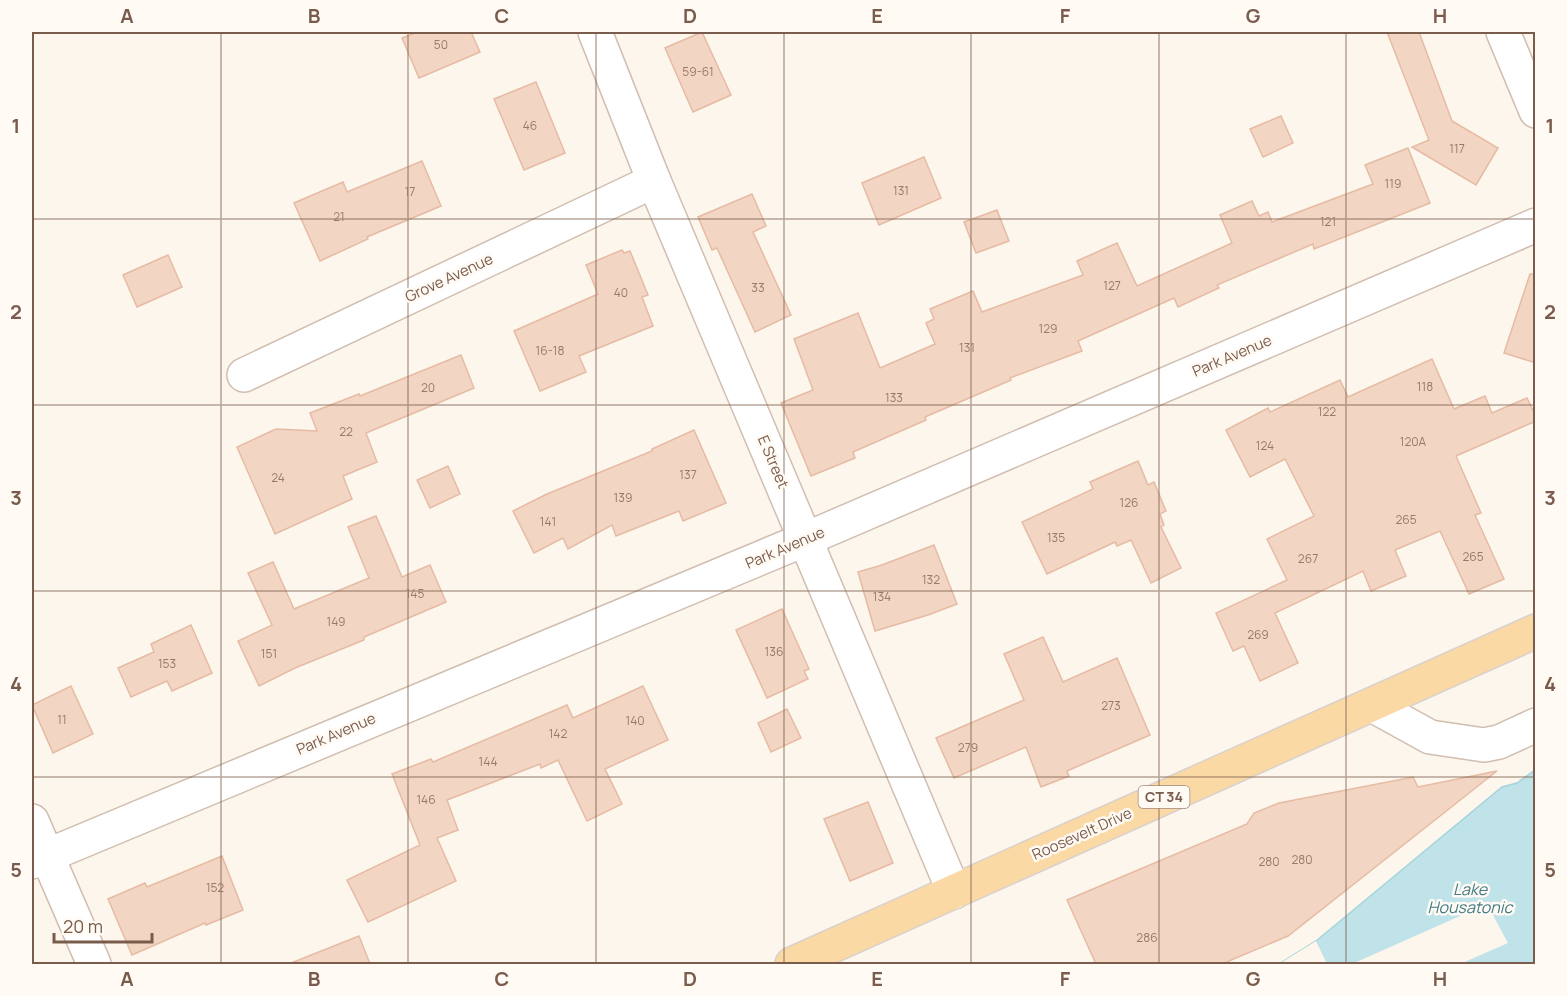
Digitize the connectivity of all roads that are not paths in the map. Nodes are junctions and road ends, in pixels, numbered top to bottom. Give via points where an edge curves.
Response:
1 (595, 32) edge
2 (1503, 32) edge
3 (1536, 111) edge
4 (654, 181) junction
5 (1536, 225) edge
6 (244, 375) dead end
7 (806, 539) junction
8 (1536, 631) edge
9 (1372, 705) junction
10 (1536, 725) edge
11 (32, 821) edge
12 (39, 859) edge
13 (954, 892) junction
14 (94, 964) edge
15 (792, 964) edge

1 - 4 street, E Street
2 - 3 street
4 - 6 street, Grove Avenue
4 - 7 street, E Street
5 - 7 street, Park Avenue
7 - 12 street, Park Avenue
7 - 13 street, E Street
8 - 9 main road, Roosevelt Drive / CT 34
9 - 10 street via 1430,736 1484,745
9 - 13 main road, Roosevelt Drive / CT 34
11 - 12 street
12 - 14 street
13 - 15 main road, Roosevelt Drive / CT 34

